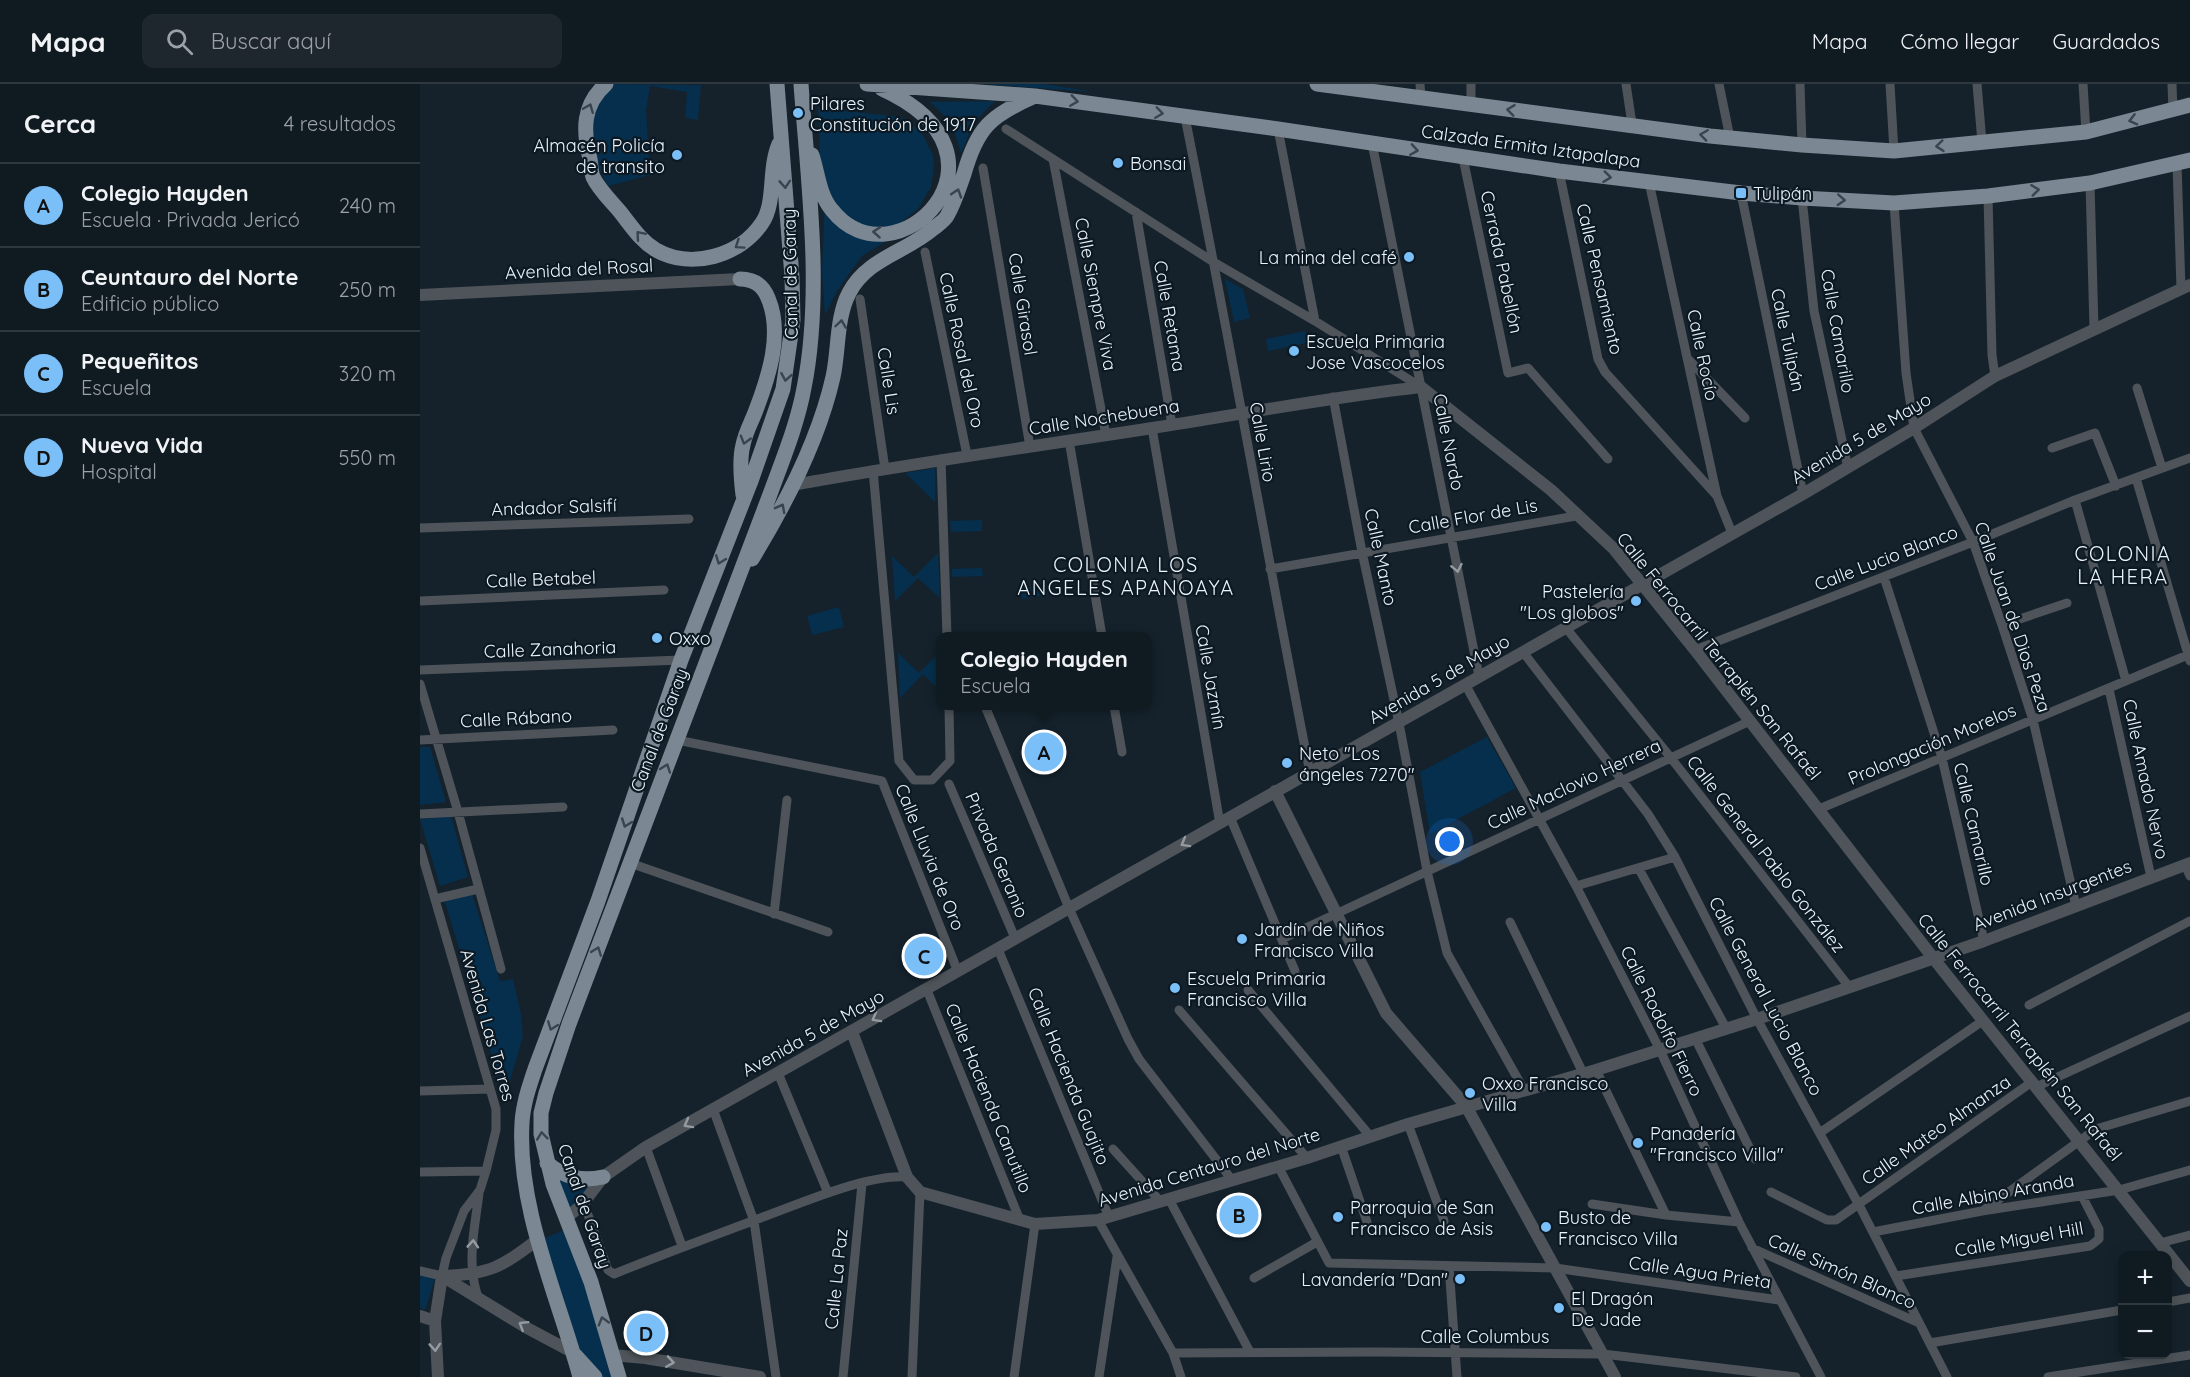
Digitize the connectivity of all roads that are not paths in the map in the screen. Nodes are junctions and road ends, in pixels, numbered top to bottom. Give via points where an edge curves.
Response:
1 (606, 84) edge
2 (777, 84) edge
3 (801, 84) edge
4 (868, 84) edge
5 (1317, 84) edge
6 (1471, 84) edge
7 (1626, 84) edge
8 (1719, 84) edge
9 (1800, 84) edge
10 (1890, 84) edge
11 (1977, 84) edge
12 (2083, 84) edge
13 (2172, 84) edge
14 (1349, 86) edge
15 (1421, 91) edge
16 (1035, 96) junction
17 (1471, 105) junction
18 (2190, 105) edge
19 (2173, 111) junction
20 (1185, 117) junction
21 (1632, 124) junction
22 (1006, 129) dead end
23 (1278, 129) junction
24 (804, 132) junction
25 (2086, 132) junction
26 (782, 137) junction
27 (1730, 138) junction
28 (1982, 142) junction
29 (1372, 143) junction
30 (1802, 145) junction
31 (1894, 151) junction
32 (1463, 158) junction
33 (1053, 159) junction
34 (2184, 162) edge
35 (983, 168) dead end
36 (1559, 171) junction
37 (1649, 182) junction
38 (2090, 183) junction
39 (1741, 193) junction
40 (1988, 196) junction
41 (1802, 198) junction
42 (1894, 203) junction
43 (1136, 212) junction
44 (925, 252) dead end
45 (1215, 263) junction
46 (740, 279) joint
47 (2185, 287) edge
48 (420, 295) edge
49 (860, 298) dead end
50 (1315, 321) junction
51 (2094, 328) junction
52 (1687, 358) junction
53 (1995, 376) junction
54 (1421, 387) junction
55 (2137, 388) dead end
56 (1333, 397) junction
57 (1241, 414) junction
58 (1745, 418) dead end
59 (1172, 425) junction
60 (1152, 428) junction
61 (1914, 428) junction
62 (1106, 435) junction
63 (1069, 441) junction
64 (1030, 447) junction
65 (2052, 448) dead end
66 (967, 455) junction
67 (2190, 458) edge
68 (941, 459) junction
69 (1608, 459) dead end
70 (1848, 468) junction
71 (2162, 468) junction
72 (879, 469) junction
73 (2136, 478) junction
74 (793, 485) junction
75 (2116, 486) junction
76 (1803, 494) junction
77 (1717, 496) junction
78 (744, 500) junction
79 (2075, 500) junction
80 (1576, 516) junction
81 (689, 519) dead end
82 (420, 528) edge
83 (1732, 533) junction
84 (1451, 537) junction
85 (1973, 542) junction
86 (1362, 552) junction
87 (1270, 569) junction
88 (739, 575) junction
89 (1884, 577) junction
90 (1644, 585) junction
91 (664, 590) dead end
92 (420, 601) edge
93 (2067, 603) dead end
94 (2002, 625) junction
95 (1566, 628) junction
96 (947, 632) edge
97 (1101, 632) edge
98 (1695, 651) junction
99 (1523, 652) junction
100 (2189, 657) edge
101 (681, 660) junction
102 (420, 670) edge
103 (1479, 676) junction
104 (2126, 681) junction
105 (420, 684) edge
106 (1465, 684) junction
107 (2109, 689) junction
108 (949, 710) edge
109 (987, 710) edge
110 (1115, 710) edge
111 (2033, 720) junction
112 (1750, 721) junction
113 (1399, 723) junction
114 (614, 730) dead end
115 (435, 739) junction
116 (420, 740) edge
117 (677, 740) junction
118 (1122, 752) dead end
119 (1671, 758) junction
120 (1942, 758) junction
121 (1310, 773) junction
122 (1622, 780) junction
123 (949, 784) dead end
124 (1275, 792) junction
125 (787, 800) dead end
126 (563, 807) dead end
127 (1819, 809) junction
128 (458, 812) junction
129 (420, 814) edge
130 (1230, 817) junction
131 (1539, 818) junction
132 (1220, 824) junction
133 (420, 848) edge
134 (1675, 857) junction
135 (630, 863) junction
136 (2188, 868) edge
137 (1639, 869) junction
138 (1427, 871) junction
139 (2151, 877) junction
140 (425, 881) edge
141 (1576, 886) junction
142 (478, 889) junction
143 (435, 899) junction
144 (2076, 906) junction
145 (1069, 908) junction
146 (774, 914) junction
147 (1337, 915) junction
148 (2190, 921) edge
149 (1510, 922) dead end
150 (828, 932) dead end
151 (1015, 938) junction
152 (1282, 939) junction
153 (1984, 941) junction
154 (998, 949) junction
155 (1934, 959) junction
156 (501, 969) dead end
157 (1295, 971) dead end
158 (958, 972) junction
159 (1850, 988) junction
160 (927, 990) junction
161 (1248, 990) dead end
162 (2029, 1005) dead end
163 (1179, 1010) dead end
164 (2190, 1016) edge
165 (1757, 1019) junction
166 (1984, 1020) junction
167 (1726, 1028) junction
168 (852, 1032) junction
169 (1695, 1038) junction
170 (1660, 1050) junction
171 (1596, 1070) junction
172 (778, 1073) junction
173 (1583, 1073) junction
174 (2034, 1084) junction
175 (489, 1089) junction
176 (1524, 1090) junction
177 (420, 1091) edge
178 (2190, 1101) edge
179 (1466, 1107) junction
180 (713, 1109) junction
181 (1408, 1124) junction
182 (1821, 1132) junction
183 (1370, 1136) junction
184 (2079, 1141) junction
185 (1341, 1146) junction
186 (646, 1147) junction
187 (1113, 1149) dead end
188 (1307, 1158) junction
189 (1755, 1159) dead end
190 (547, 1163) junction
191 (1278, 1166) junction
192 (2190, 1170) edge
193 (486, 1171) junction
194 (420, 1172) edge
195 (603, 1177) junction
196 (907, 1178) junction
197 (1232, 1180) junction
198 (861, 1184) junction
199 (480, 1190) junction
200 (2119, 1190) junction
201 (920, 1192) junction
202 (1771, 1192) dead end
203 (828, 1193) junction
204 (2082, 1196) junction
205 (1164, 1200) junction
206 (1592, 1204) dead end
207 (1859, 1205) junction
208 (581, 1206) junction
209 (1982, 1211) junction
210 (1666, 1215) junction
211 (567, 1217) junction
212 (1020, 1218) junction
213 (1103, 1219) junction
214 (754, 1221) junction
215 (1444, 1221) dead end
216 (1367, 1222) dead end
217 (1739, 1222) junction
218 (1035, 1224) junction
219 (1873, 1232) junction
220 (2190, 1235) edge
221 (538, 1239) junction
222 (1317, 1242) junction
223 (2160, 1243) junction
224 (681, 1246) junction
225 (1752, 1248) junction
226 (1117, 1257) junction
227 (1449, 1266) junction
228 (1555, 1268) junction
229 (420, 1271) edge
230 (472, 1274) junction
231 (442, 1276) junction
232 (1896, 1276) junction
233 (1254, 1278) dead end
234 (2190, 1281) edge
235 (478, 1297) junction
236 (2190, 1298) edge
237 (1779, 1300) junction
238 (2172, 1301) edge
239 (2118, 1311) edge
240 (420, 1316) edge
241 (435, 1321) junction
242 (1919, 1323) junction
243 (1930, 1343) junction
244 (1250, 1352) junction
245 (574, 1353) junction
246 (1173, 1353) junction
247 (1456, 1353) junction
248 (1603, 1353) junction
249 (612, 1355) junction
250 (2190, 1355) edge
251 (438, 1377) edge
252 (580, 1377) edge
253 (595, 1377) edge
254 (619, 1377) edge
255 (760, 1377) edge
256 (776, 1377) edge
257 (843, 1377) edge
258 (912, 1377) edge
259 (1014, 1377) edge
260 (1099, 1377) edge
261 (1181, 1377) edge
262 (1457, 1377) edge
263 (1615, 1377) edge
264 (1796, 1377) edge
265 (1821, 1377) edge
266 (1947, 1377) edge
267 (2048, 1377) edge

26 -> 1 main road via 772,168 769,207 758,229 744,243 724,253 691,259 671,256 647,243 594,178 584,124 592,100
2 - 26 main road, Canal de Garay
3 - 24 main road, Canal de Garay
4 - 16 main road, Calzada Ermita Iztapalapa
4 -> 24 main road via 917,109 942,138 948,159 947,180 930,213 910,227 892,233 871,233 844,222 823,195
5 - 14 main road, Calzada Ermita Iztapalapa
6 - 17 street
7 - 21 street
8 - 27 street
9 - 30 street
10 - 31 street
11 - 28 street
12 - 25 street
13 - 19 street
14 - 15 main road, Calzada Ermita Iztapalapa
15 - 17 main road, Calzada Ermita Iztapalapa
16 -> 20 main road, Calzada Ermita Iztapalapa
74 -> 16 main road via 823,413 843,309 857,280 945,219 981,131 1002,113
21 -> 17 main road, Calzada Ermita Iztapalapa
18 - 19 main road, Calzada Ermita Iztapalapa
19 -> 25 main road, Calzada Ermita Iztapalapa
20 - 23 main road, Calzada Ermita Iztapalapa
20 - 45 street, Calle Lirio
27 -> 21 main road, Calzada Ermita Iztapalapa
22 - 33 street, Calle Ferrocarril Terraplén San Rafaél
23 - 29 main road, Calzada Ermita Iztapalapa
23 - 50 street
24 - 88 main road, Canal de Garay via 813,271 812,334 804,391
25 - 28 main road, Calzada Ermita Iztapalapa
26 -> 78 main road, Canal de Garay via 793,320 783,388
27 - 30 main road, Calzada Ermita Iztapalapa
28 -> 31 main road, Calzada Ermita Iztapalapa
29 -> 32 main road, Calzada Ermita Iztapalapa
29 - 54 street, Calle Nardo
30 - 31 main road, Calzada Ermita Iztapalapa
32 - 36 main road, Calzada Ermita Iztapalapa
32 - 69 street, Cerrada Pabellón via 1508,373 1528,368
33 - 43 street, Calle Ferrocarril Terraplén San Rafaél
33 - 62 street, Calle Siempre Viva
34 - 38 main road, Calzada Ermita Iztapalapa
34 - 47 street
35 - 64 street, Calle Girasol
36 -> 37 main road, Calzada Ermita Iztapalapa
36 - 77 street, Calle Pensamiento via 1598,359 1605,372
37 - 39 main road, Calzada Ermita Iztapalapa
37 - 52 street, Calle Rocío
40 -> 38 main road, Calzada Ermita Iztapalapa
38 - 51 street
39 - 41 main road, Calzada Ermita Iztapalapa
39 - 76 street, Calle Tulipán
40 - 42 main road, Calzada Ermita Iztapalapa
40 - 53 street
41 -> 42 main road, Calzada Ermita Iztapalapa
41 - 70 street, Calle Camarillo via 1814,311
42 - 61 street, Calle Juan de Dios Peza via 1906,373
43 - 45 street, Calle Ferrocarril Terraplén San Rafaél
43 - 59 street, Calle Retama
44 - 66 street, Calle Rosal del Oro
45 - 50 street, Calle Ferrocarril Terraplén San Rafaél
45 - 57 street, Calle Lirio
46 - 48 street, Avenida del Rosal
46 -> 78 main road via 750,280 763,289 772,308 774,326 765,384 743,445
47 - 51 street, Avenida 5 de Mayo
49 - 72 street, Calle Lis
50 - 54 street, Calle Ferrocarril Terraplén San Rafaél
51 - 53 street, Avenida 5 de Mayo
52 - 58 street
52 - 77 street, Calle Rocío
53 - 61 street, Avenida 5 de Mayo
54 - 56 street, Calle Nochebuena
54 - 80 street, Calle Ferrocarril Terraplén San Rafaél via 1524,468
54 - 84 street, Calle Nardo
55 - 71 street
56 - 57 street, Calle Nochebuena
56 - 86 street, Calle Manto
57 - 59 street, Calle Nochebuena
57 - 87 street, Calle Lirio
59 - 60 street, Calle Nochebuena
60 - 62 street, Calle Nochebuena
60 - 132 street, Calle Jazmín
61 - 70 street, Avenida 5 de Mayo
61 - 85 street, Calle Juan de Dios Peza
62 - 63 street, Calle Nochebuena
63 - 64 street, Calle Nochebuena
63 - 97 street
64 - 66 street, Calle Nochebuena
65 - 75 street via 2096,433
66 - 68 street, Calle Nochebuena
67 - 71 street, Calle Lucio Blanco
68 - 72 street, Calle Nochebuena
68 - 96 street
70 - 76 street, Avenida 5 de Mayo
71 - 73 street, Calle Lucio Blanco
72 - 74 street, Calle Nochebuena
72 - 108 street, Calle Lis via 898,761 914,780 932,780 950,761
73 - 75 street, Calle Lucio Blanco
73 - 100 street
88 -> 74 main road via 754,557
75 - 79 street, Calle Lucio Blanco
76 - 83 street, Avenida 5 de Mayo
77 - 83 street, Calle Rocío
78 -> 101 main road, Canal de Garay
79 - 85 street, Calle Lucio Blanco
79 - 104 street, Calle Amado Nervo
80 - 84 street, Calle Flor de Lis
80 - 90 street, Calle Ferrocarril Terraplén San Rafaél via 1613,548
81 - 82 street, Andador Salsifí
83 - 90 street, Avenida 5 de Mayo
84 - 86 street, Calle Flor de Lis
84 -> 103 street, Calle Nardo
85 - 89 street, Calle Lucio Blanco
85 - 94 street, Calle Juan de Dios Peza
86 - 87 street, Calle Flor de Lis
86 - 113 street, Calle Manto
87 - 121 street, Calle Lirio
88 - 117 main road, Canal de Garay
89 - 98 street, Calle Lucio Blanco
89 - 120 street, Calle Camarillo
90 - 95 street, Avenida 5 de Mayo
90 - 98 street, Calle Ferrocarril Terraplén San Rafaél
91 - 92 street, Calle Betabel
93 - 94 street
94 - 111 street, Calle Juan de Dios Peza
95 - 99 street, Avenida 5 de Mayo
95 - 119 street, Calle General Pablo González
98 - 112 street, Calle Ferrocarril Terraplén San Rafaél
99 - 103 street, Avenida 5 de Mayo
99 - 122 street, Calle General Lucio Blanco
100 - 104 street, Prolongación Morelos
101 - 102 street, Calle Zanahoria
101 -> 221 main road, Canal de Garay via 526,1096 521,1149
103 - 106 street, Avenida 5 de Mayo
104 - 107 street, Prolongación Morelos
105 - 115 street
106 - 113 street, Avenida 5 de Mayo
106 - 131 street, Calle Rodolfo Fierro
107 - 111 street, Prolongación Morelos
107 - 139 street, Calle Amado Nervo
109 - 145 street
110 - 118 street
111 - 120 street, Prolongación Morelos
111 - 144 street, Calle Juan de Dios Peza
112 - 119 street, Calle Maclovio Herrera
112 - 127 street, Calle Ferrocarril Terraplén San Rafaél
113 - 121 street, Avenida 5 de Mayo
113 - 138 street, Calle Manto
114 - 115 street, Calle Rábano
115 - 116 street, Calle Rábano
115 - 128 street
135 -> 117 main road, Canal de Garay
117 - 158 street, Calle Lluvia de Oro via 882,781
119 - 122 street, Calle Maclovio Herrera
119 - 159 street, Calle General Pablo González
120 - 127 street, Prolongación Morelos
120 - 153 street, Calle Camarillo
121 - 124 street, Avenida 5 de Mayo
122 - 131 street, Calle Maclovio Herrera
122 - 134 street, Calle General Lucio Blanco
123 - 151 street, Privada Geranio
124 - 130 street, Avenida 5 de Mayo
124 - 147 street
125 - 146 street
126 - 128 street
127 - 155 street, Calle Ferrocarril Terraplén San Rafaél
128 - 129 street
128 - 142 street
130 - 132 street, Avenida 5 de Mayo
130 - 152 street
131 - 138 street, Calle Maclovio Herrera
131 - 141 street, Calle Rodolfo Fierro
132 -> 145 street, Avenida 5 de Mayo
133 - 140 street, Avenida Las Torres
134 - 137 street
134 - 165 street, Calle General Lucio Blanco
135 - 146 street
190 -> 135 main road, Canal de Garay via 541,1134 546,1093
136 - 139 street, Avenida Insurgentes
137 - 141 street
137 - 167 street
138 - 147 street, Calle Maclovio Herrera
138 - 176 street, Calle Manto via 1447,953
139 - 144 street, Avenida Insurgentes
140 - 143 street, Avenida Las Torres
141 - 170 street, Calle Rodolfo Fierro
142 - 143 street
142 - 156 street
143 - 175 street, Avenida Las Torres
144 - 153 street, Avenida Insurgentes
145 - 151 street, Avenida 5 de Mayo
145 - 197 street via 1139,1059
146 - 150 street
147 - 152 street, Calle Maclovio Herrera
147 - 179 street via 1386,1013
148 - 162 street
149 - 173 street
151 - 154 street, Avenida 5 de Mayo
152 - 157 street
153 - 155 street, Avenida Insurgentes
154 - 158 street, Avenida 5 de Mayo
154 - 213 street, Calle Hacienda Guajito
155 - 159 street, Avenida Insurgentes
155 - 166 street, Calle Ferrocarril Terraplén San Rafaél
158 - 160 street, Avenida 5 de Mayo
159 - 165 street, Avenida Insurgentes
160 -> 168 street, Avenida 5 de Mayo
160 - 212 street, Calle Hacienda Canutillo
161 - 183 street
163 - 188 street
164 - 174 street, Calle Mateo Almanza
165 - 167 street, Avenida Centauro del Norte
165 - 182 street, Calle General Lucio Blanco
166 - 174 street, Calle Ferrocarril Terraplén San Rafaél
166 - 182 street
167 - 169 street, Avenida Centauro del Norte
168 - 172 street, Avenida 5 de Mayo
168 - 196 street
169 - 170 street, Avenida Centauro del Norte
169 - 189 street
170 - 171 street, Avenida Centauro del Norte
170 - 217 street, Calle Rodolfo Fierro
171 - 173 street, Avenida Centauro del Norte
171 - 210 street
172 - 180 street, Avenida 5 de Mayo
172 - 203 street
173 - 176 street, Avenida Centauro del Norte
174 - 184 street, Calle Ferrocarril Terraplén San Rafaél
174 - 207 street, Calle Mateo Almanza
175 - 177 street
175 - 193 street, Avenida Las Torres via 496,1130
176 - 179 street, Avenida Centauro del Norte
178 - 184 street via 2096,1129
179 - 181 street, Avenida Centauro del Norte
179 - 228 street
180 -> 186 street, Avenida 5 de Mayo
180 - 214 street
181 - 183 street, Avenida Centauro del Norte
181 - 215 street
182 - 207 street, Calle General Lucio Blanco
183 - 185 street, Avenida Centauro del Norte
184 - 200 street, Calle Ferrocarril Terraplén San Rafaél
184 - 209 street
185 - 188 street, Avenida Centauro del Norte
185 - 216 street
186 - 195 street, Avenida 5 de Mayo
186 - 224 street
187 - 205 street
188 - 191 street, Avenida Centauro del Norte
190 - 195 main road via 573,1178
190 - 211 main road, Canal de Garay
191 - 197 street, Avenida Centauro del Norte
191 - 222 street
192 - 200 street, Calle Albino Aranda
193 - 194 street
193 - 199 street, Avenida Las Torres
195 - 208 street, Avenida 5 de Mayo
196 - 198 street via 891,1176
196 - 201 street
197 - 205 street, Avenida Centauro del Norte
198 - 203 street
198 - 257 street, Calle La Paz
230 -> 199 street via 472,1241
199 - 231 street, Avenida Las Torres via 464,1212
200 - 204 street, Calle Albino Aranda
200 - 223 street, Calle Ferrocarril Terraplén San Rafaél
201 - 212 street, Avenida Centauro del Norte
201 - 258 street
202 - 207 street, Calle Mateo Almanza via 1827,1220 1836,1220
203 - 214 street
204 - 209 street, Calle Albino Aranda
204 - 232 street, Calle Miguel Hill via 2099,1230 2099,1239 2090,1246
205 - 213 street, Avenida Centauro del Norte
205 - 244 street
206 - 210 street
207 - 219 street, Calle General Lucio Blanco
208 - 211 street, Avenida 5 de Mayo
208 - 224 street via 610,1273
209 - 219 street, Calle Albino Aranda
210 - 217 street
249 -> 211 main road, Canal de Garay
212 - 218 street, Avenida Centauro del Norte
213 - 218 street, Avenida Centauro del Norte
213 - 226 street, Calle Hacienda Guajito
214 - 224 street
214 - 256 street
217 - 225 street, Calle Rodolfo Fierro
218 - 259 street
219 - 232 street, Calle General Lucio Blanco
220 - 223 street
221 - 230 street via 507,1263
221 - 245 main road, Canal de Garay
222 - 227 street, Calle Agua Prieta via 1329,1263
222 - 233 street
223 - 234 street, Calle Ferrocarril Terraplén San Rafaél
225 - 237 street, Calle Rodolfo Fierro
225 - 242 street, Calle Simón Blanco
226 - 246 street, Calle Hacienda Guajito
226 - 260 street
227 - 228 street, Calle Agua Prieta
227 - 247 street
228 - 237 street, Calle Agua Prieta
228 - 248 street
229 - 231 street
230 - 231 street
230 - 235 street
231 - 235 street
231 - 241 street
232 - 242 street, Calle General Lucio Blanco
245 -> 235 street
236 - 238 street
237 - 265 street, Calle Rodolfo Fierro
239 - 243 street
240 - 241 street
241 -> 251 street
242 - 243 street, Calle General Lucio Blanco
243 - 266 street, Calle General Lucio Blanco
244 - 246 street, Calle Columbus
244 - 247 street, Calle Columbus
245 - 252 main road, Canal de Garay
245 - 253 main road
246 - 261 street, Calle Hacienda Guajito
247 - 248 street, Calle Columbus
247 - 262 street
248 - 263 street
248 - 264 street, Calle Columbus
249 - 254 main road, Canal de Garay
249 -> 255 street
250 - 267 street

